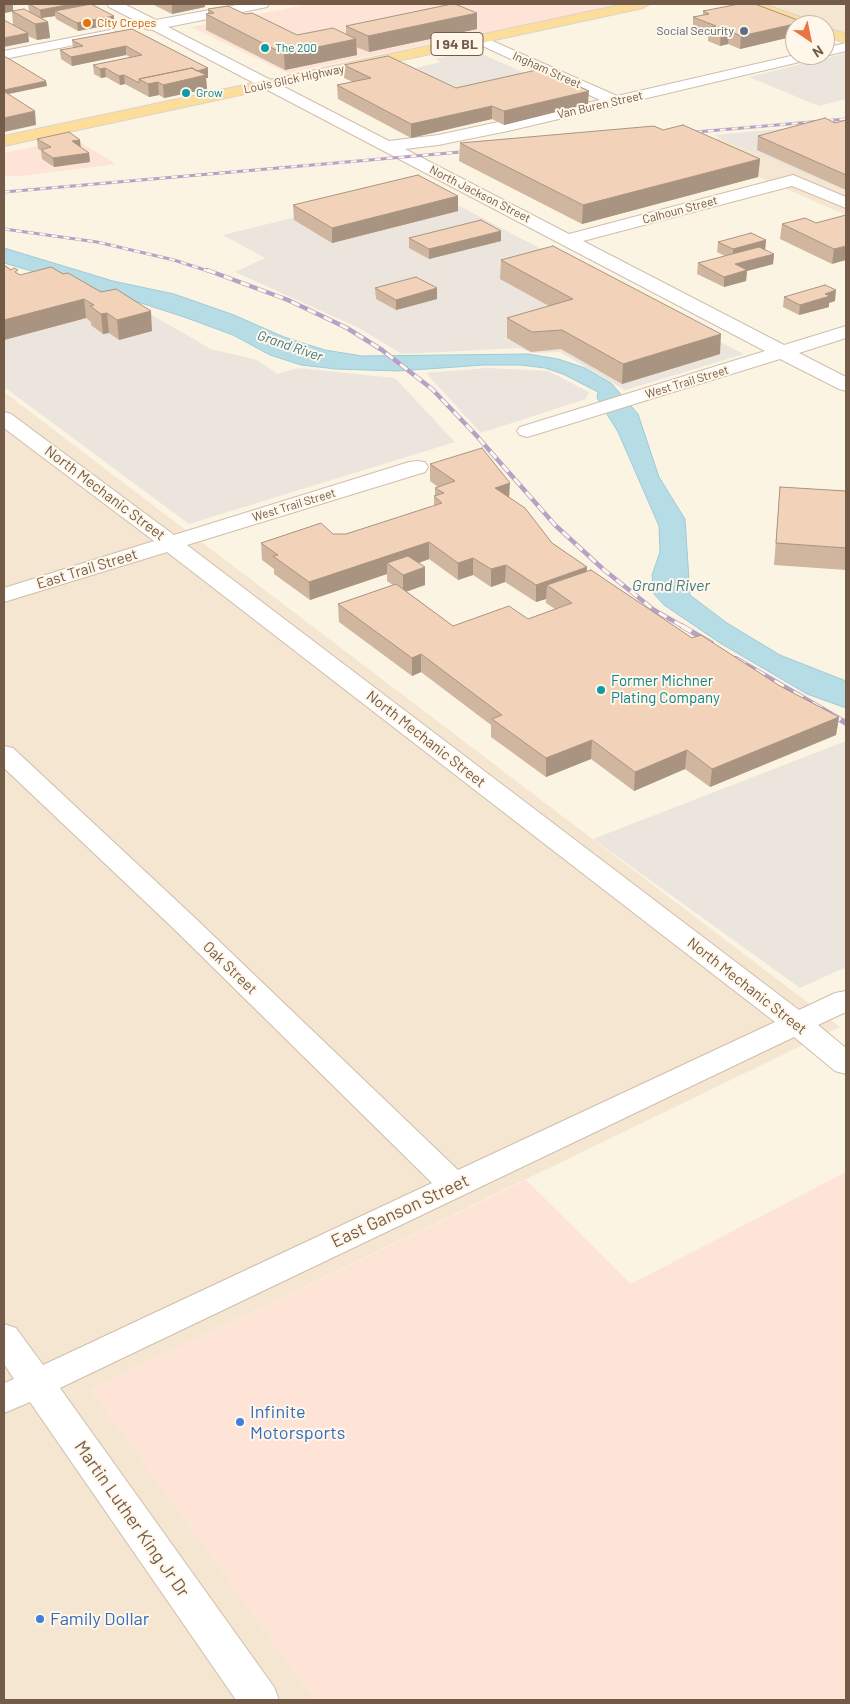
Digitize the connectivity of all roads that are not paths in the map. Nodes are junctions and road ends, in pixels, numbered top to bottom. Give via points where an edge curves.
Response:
1 (114, 4) edge
2 (262, 4) edge
3 (643, 4) edge
4 (752, 4) edge
5 (785, 16) edge
6 (155, 25) junction
7 (479, 39) junction
8 (4, 55) edge
9 (785, 61) edge
10 (270, 84) junction
11 (616, 101) junction
12 (4, 141) edge
13 (387, 146) junction
14 (846, 203) edge
15 (568, 240) junction
16 (846, 332) edge
17 (782, 352) junction
18 (846, 385) edge
19 (4, 418) edge
20 (527, 431) dead end
21 (417, 467) dead end
22 (170, 543) junction
23 (4, 595) edge
24 (4, 754) edge
25 (846, 1000) edge
26 (797, 1024) junction
27 (846, 1064) edge
28 (454, 1185) junction
29 (4, 1337) edge
30 (36, 1383) junction
31 (4, 1399) edge
32 (259, 1700) edge

1 - 6 street, North Jackson Street
2 - 6 street
3 - 7 main road, Louis Glick Highway / I 94 BL
4 - 5 main road
6 - 8 street
6 - 10 street, North Jackson Street
7 - 10 main road, Louis Glick Highway / I 94 BL
7 - 11 street, Ingham Street
9 - 11 street, Van Buren Street
10 - 12 main road, Louis Glick Highway / I 94 BL
10 - 13 street, North Jackson Street
11 - 13 street, Van Buren Street via 438,140
13 - 15 street, North Jackson Street
14 - 15 street, Calhoun Street via 793,180
15 - 17 street, North Jackson Street
16 - 17 street, West Trail Street
17 - 18 street, North Jackson Street
17 - 20 street, West Trail Street
19 - 22 street, North Mechanic Street
21 - 22 street, West Trail Street
22 - 23 street, East Trail Street
22 - 26 street, North Mechanic Street
24 - 28 street, Oak Street
25 - 26 street, East Ganson Street
26 - 27 street, North Mechanic Street
26 - 28 street, East Ganson Street
28 - 30 street, East Ganson Street
29 - 30 street, Martin Luther King Jr Dr
30 - 31 street, East Ganson Street
30 - 32 street, Martin Luther King Jr Dr

